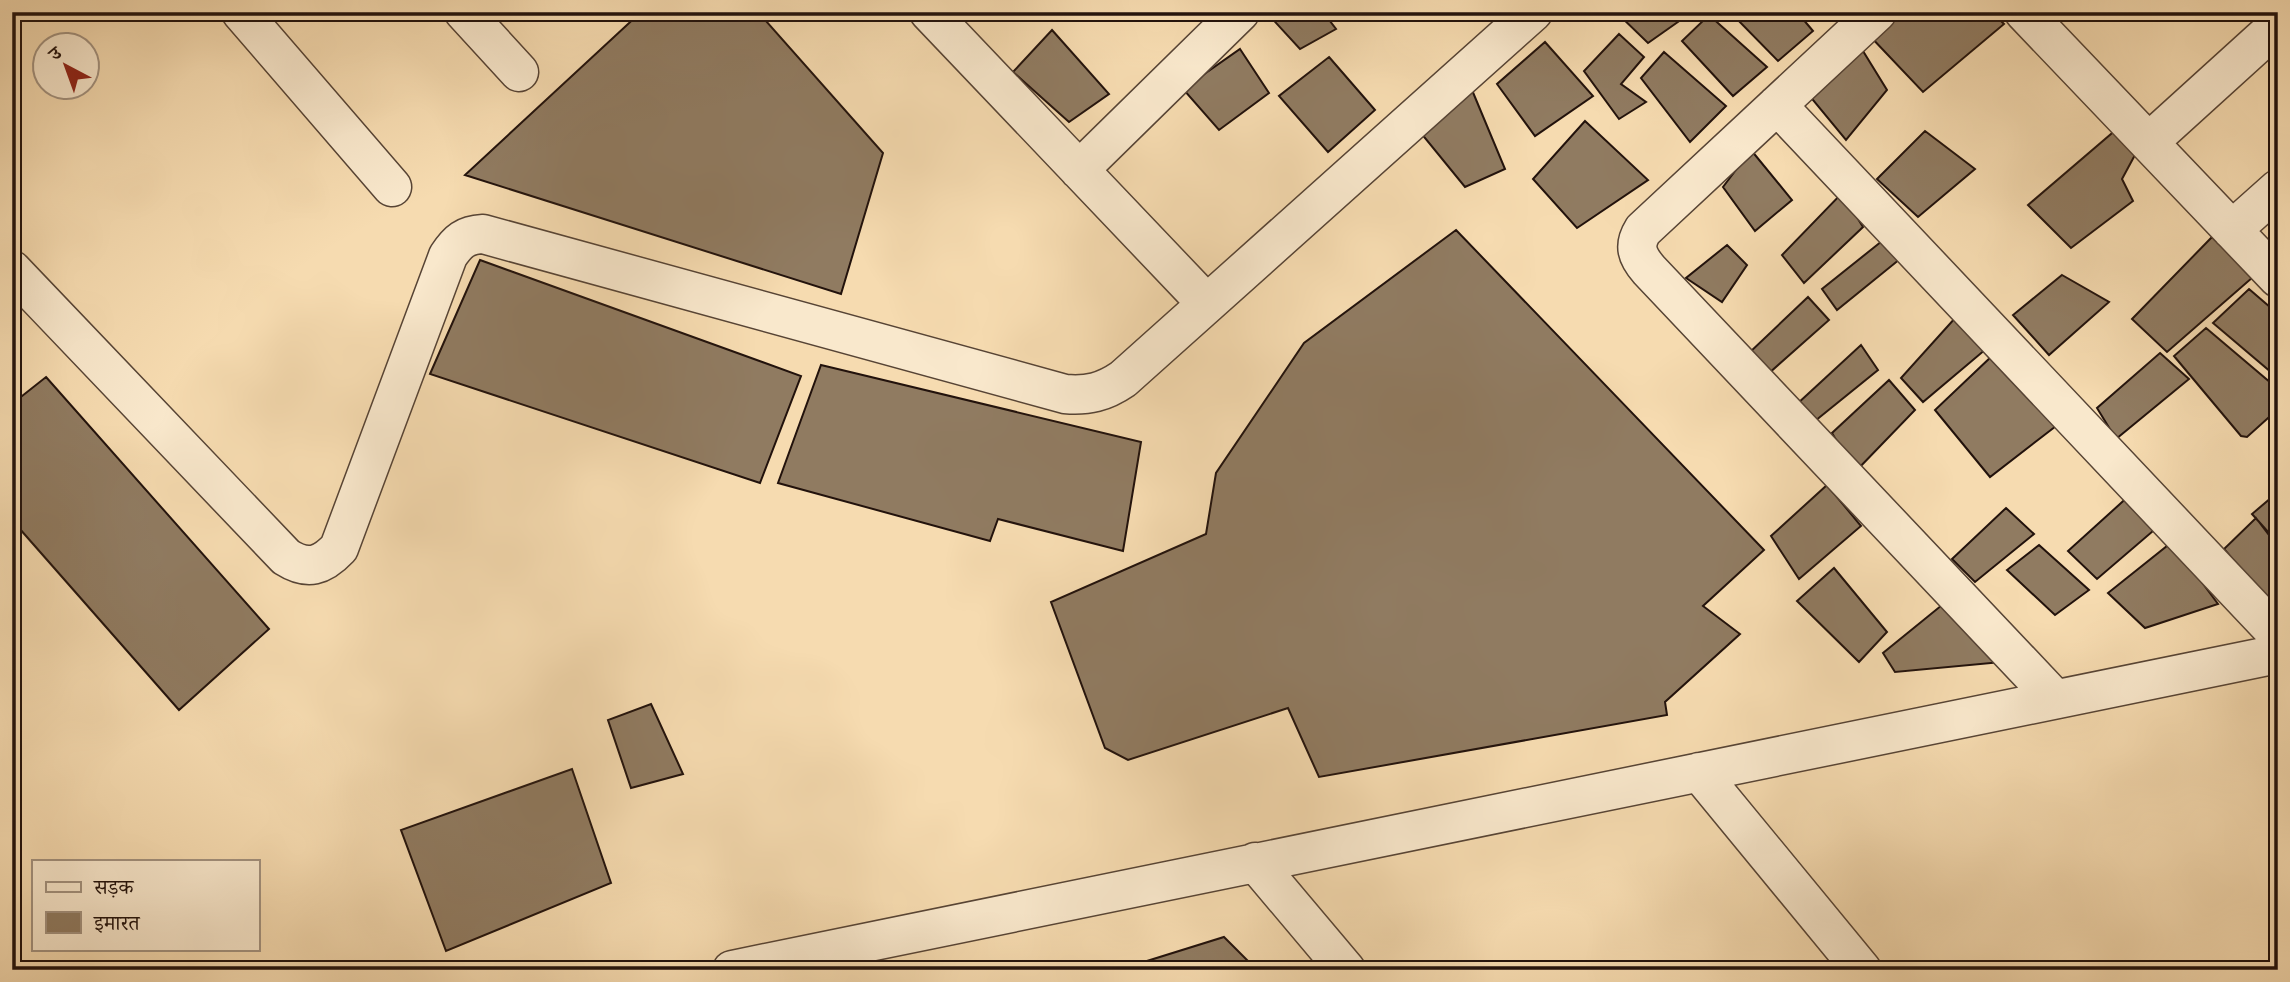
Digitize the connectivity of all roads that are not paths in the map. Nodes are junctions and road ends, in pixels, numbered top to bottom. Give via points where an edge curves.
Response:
1 (241, 12) edge
2 (464, 12) edge
3 (1241, 12) edge
4 (1532, 12) edge
5 (1877, 12) edge
6 (2024, 12) edge
7 (930, 13) edge
8 (2278, 26) edge
9 (519, 72) dead end
10 (1777, 105) junction
11 (2149, 142) junction
12 (1079, 170) junction
13 (392, 187) dead end
14 (2278, 189) edge
15 (2232, 230) junction
16 (12, 270) edge
17 (2278, 278) edge
18 (1207, 304) junction
19 (2278, 635) edge
20 (2278, 654) edge
21 (2055, 699) junction
22 (1699, 772) junction
23 (1255, 862) junction
24 (811, 962) edge
25 (732, 970) edge
26 (1346, 970) edge
27 (1862, 970) edge

1 - 13 street
2 - 9 street
3 - 12 street
4 - 18 street
5 - 10 street
6 - 11 street
7 - 12 street
8 - 11 street
10 - 19 street
10 - 21 street via 1643,230 1636,250 1649,270
11 - 15 street
12 - 18 street
14 - 15 street
15 - 17 street
16 - 18 street via 286,557 315,566 339,548 448,256 458,241 470,235 483,234 1065,394 1087,396 1109,389
20 - 21 street
21 - 22 street
22 - 23 street
22 - 27 street
23 - 24 street
23 - 26 street
24 - 25 street

